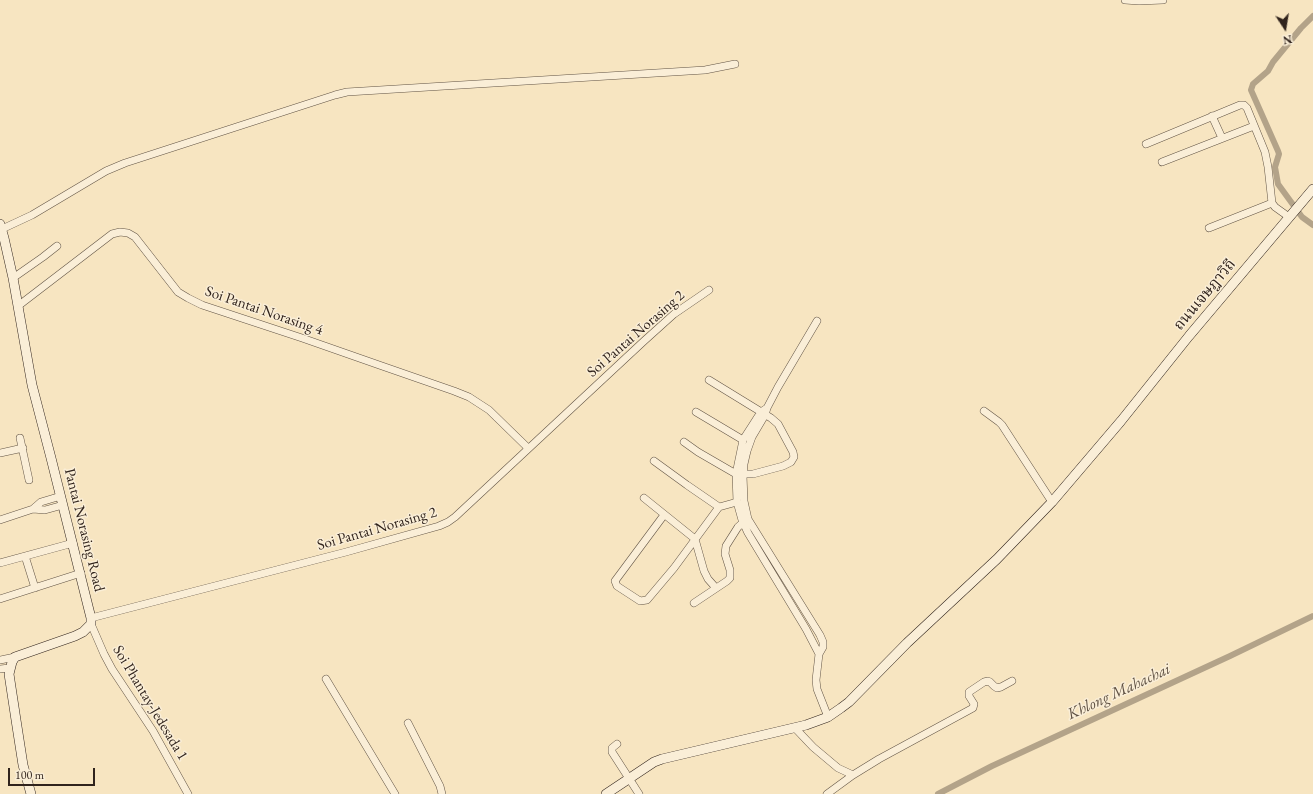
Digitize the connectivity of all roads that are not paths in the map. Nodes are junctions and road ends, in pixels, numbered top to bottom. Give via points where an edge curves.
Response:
1 (1126, 0) edge
2 (1163, 0) edge
3 (735, 64) dead end
4 (1212, 116) junction
5 (1254, 126) junction
6 (1222, 138) junction
7 (1146, 144) dead end
8 (1162, 162) dead end
9 (1313, 189) edge
10 (1272, 202) junction
11 (1289, 217) junction
12 (1, 226) edge
13 (1209, 228) dead end
14 (57, 246) dead end
15 (13, 278) junction
16 (709, 290) dead end
17 (18, 306) junction
18 (817, 321) dead end
19 (708, 380) dead end
20 (984, 411) dead end
21 (696, 412) dead end
22 (764, 412) junction
23 (20, 438) dead end
24 (743, 440) junction
25 (684, 442) dead end
26 (23, 448) junction
27 (528, 448) junction
28 (0, 453) edge
29 (654, 461) dead end
30 (739, 474) junction
31 (29, 480) dead end
32 (644, 498) dead end
33 (62, 501) junction
34 (737, 502) junction
35 (1052, 502) junction
36 (719, 507) junction
37 (664, 515) junction
38 (0, 520) edge
39 (746, 521) junction
40 (695, 539) junction
41 (73, 543) junction
42 (25, 556) junction
43 (0, 563) edge
44 (80, 573) junction
45 (35, 588) junction
46 (716, 588) junction
47 (0, 598) edge
48 (694, 603) dead end
49 (91, 621) junction
50 (819, 654) junction
51 (15, 657) junction
52 (0, 660) edge
53 (10, 668) junction
54 (0, 669) edge
55 (326, 679) dead end
56 (1012, 681) dead end
57 (828, 717) junction
58 (408, 723) dead end
59 (795, 728) junction
60 (617, 744) dead end
61 (853, 775) junction
62 (629, 778) junction
63 (609, 793) edge
64 (31, 794) edge
65 (188, 794) edge
66 (396, 794) edge
67 (442, 794) edge
68 (639, 794) edge
69 (827, 794) edge

1 - 2 street
3 - 12 street via 705,70 335,94 126,163 106,171 32,215
4 - 5 street via 1244,105
4 - 6 street
4 - 7 street
5 - 6 street
5 - 10 street via 1267,158
6 - 8 street
9 - 11 street, ถนนเจษฎาวิถี
10 - 11 street
10 - 13 street
11 - 35 street, ถนนเจษฎาวิถี
12 - 15 street, Pantai Norasing Road
14 - 15 street
15 - 17 street, Pantai Norasing Road
16 - 27 street, Soi Pantai Norasing 2 via 674,314
17 - 27 street, Soi Pantai Norasing 4 via 112,234 128,233 135,238 178,292 188,298 469,397 489,410
17 - 33 street, Pantai Norasing Road via 32,385
18 - 22 street
19 - 22 street
20 - 35 street via 1002,425
21 - 24 street
22 - 24 street
22 - 30 street
22 - 30 street via 778,424 794,457 783,466 752,474
23 - 26 street
24 - 30 street
25 - 30 street
26 - 28 street
26 - 31 street
27 - 49 street, Soi Pantai Norasing 2 via 455,517 439,526
29 - 36 street
30 - 34 street
30 - 39 street
32 - 37 street
33 - 38 street via 45,510 33,509
33 - 41 street, Pantai Norasing Road
34 - 36 street
34 - 39 street
35 - 57 street, ถนนเจษฎาวิถี via 997,559 907,643 849,702
36 - 40 street
37 - 40 street
37 - 40 street via 615,581 617,586 640,601 647,600
39 - 46 street via 738,527 726,546 730,578
39 - 50 street via 755,545
39 - 50 street via 820,635 823,647
40 - 46 street via 704,572
41 - 42 street
41 - 44 street, Pantai Norasing Road
42 - 43 street
42 - 45 street
44 - 45 street
44 - 49 street, Pantai Norasing Road
45 - 47 street
46 - 48 street
49 - 51 street via 88,629 75,636
49 - 65 street, Soi Phantay-Jedesada 1 via 112,670 153,731
50 - 57 street via 817,689
51 - 52 street
51 - 53 street
53 - 54 street
53 - 64 street via 19,742
55 - 66 street
56 - 61 street via 997,688 988,681 984,682 969,692 973,708
57 - 59 street, ถนนเจษฎาวิถี
58 - 67 street
59 - 61 street via 812,747 838,768
59 - 62 street, ถนนเจษฎาวิถี via 671,756 654,762
60 - 62 street via 612,748 612,752
61 - 69 street
62 - 63 street, ถนนเจษฎาวิถี
62 - 68 street

